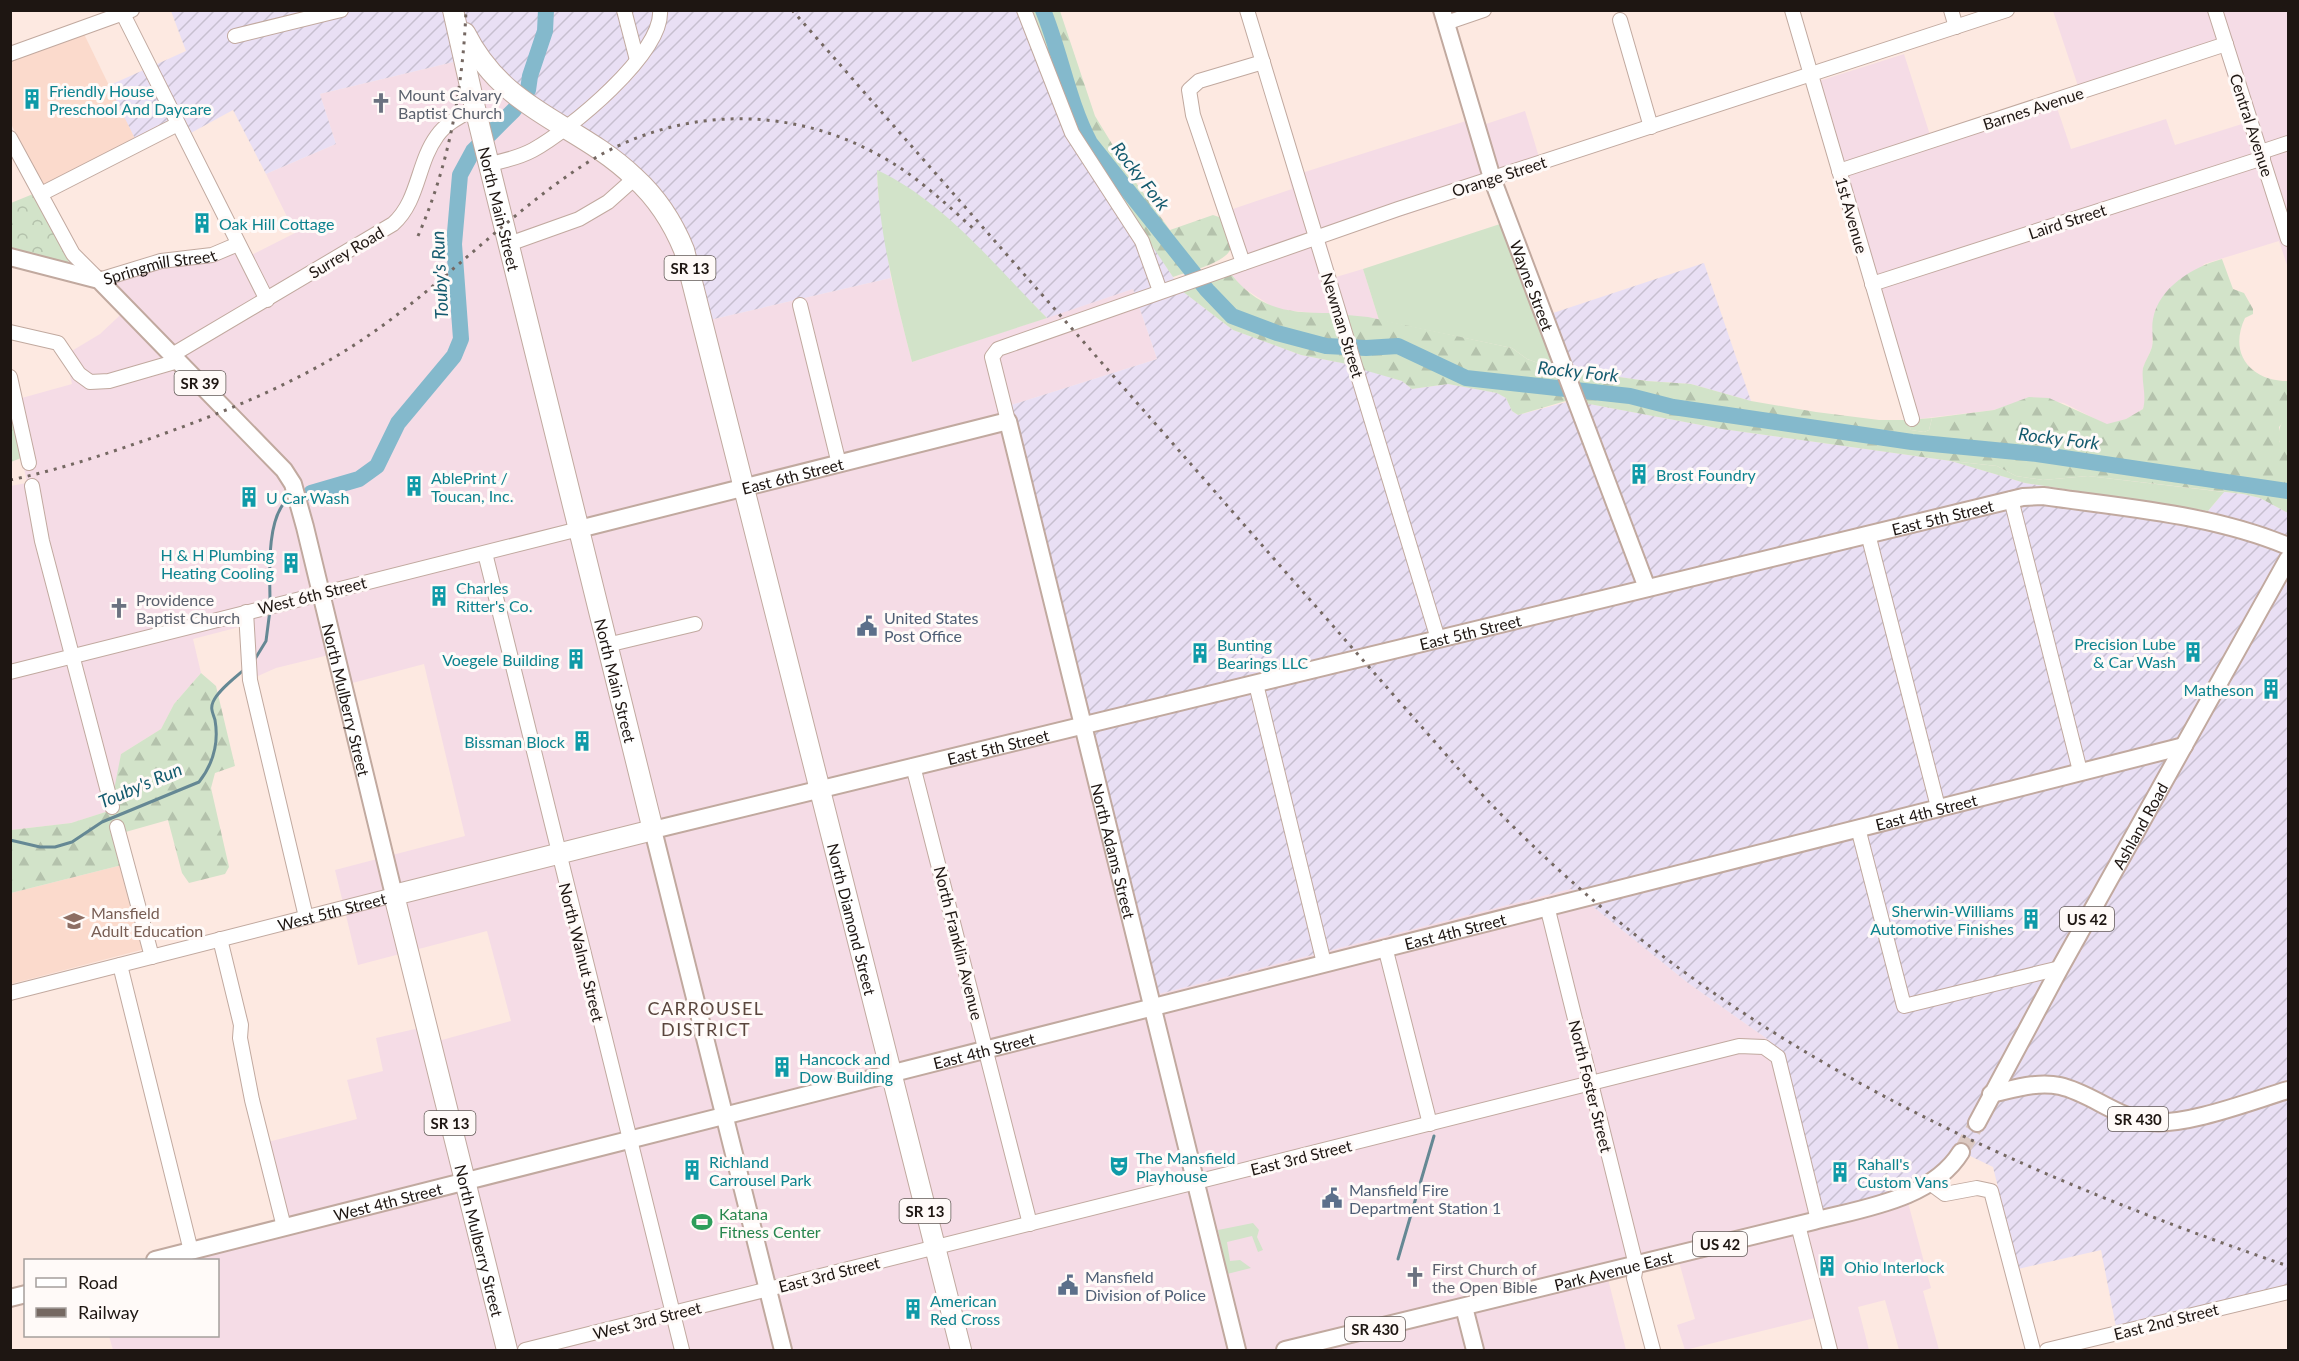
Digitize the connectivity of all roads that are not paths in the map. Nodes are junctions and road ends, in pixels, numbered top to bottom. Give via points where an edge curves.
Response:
1 (340, 10) edge
2 (454, 10) edge
3 (624, 10) edge
4 (660, 10) edge
5 (1024, 10) edge
6 (1247, 10) edge
7 (1484, 10) edge
8 (1792, 10) edge
9 (1951, 10) edge
10 (2007, 10) edge
11 (2215, 10) edge
12 (127, 12) edge
13 (1444, 17) edge
14 (1620, 20) dead end
15 (1956, 27) junction
16 (235, 36) dead end
17 (2226, 44) junction
18 (10, 54) edge
19 (637, 60) junction
20 (1263, 62) junction
21 (1811, 75) junction
22 (475, 108) junction
23 (178, 124) junction
24 (1652, 127) junction
25 (563, 129) junction
26 (10, 138) edge
27 (2289, 143) edge
28 (2262, 155) junction
29 (488, 159) junction
30 (1839, 171) junction
31 (635, 178) junction
32 (1492, 178) junction
33 (41, 194) junction
34 (1316, 237) junction
35 (2289, 239) edge
36 (238, 244) junction
37 (509, 244) junction
38 (10, 257) edge
39 (1238, 264) junction
40 (99, 280) junction
41 (1872, 284) junction
42 (1162, 290) junction
43 (267, 300) junction
44 (800, 305) dead end
45 (10, 332) edge
46 (994, 352) joint
47 (175, 358) junction
48 (10, 376) edge
49 (1912, 419) dead end
50 (1008, 421) junction
51 (29, 464) dead end
52 (839, 464) junction
53 (32, 486) dead end
54 (746, 488) junction
55 (2011, 499) junction
56 (579, 529) junction
57 (1868, 534) junction
58 (2289, 546) edge
59 (485, 553) junction
60 (2289, 559) edge
61 (1647, 588) junction
62 (321, 593) junction
63 (246, 612) junction
64 (695, 624) dead end
65 (1438, 639) junction
66 (607, 645) junction
67 (73, 656) junction
68 (10, 672) edge
69 (1256, 684) junction
70 (1082, 726) junction
71 (2184, 746) junction
72 (913, 766) junction
73 (2080, 771) junction
74 (819, 789) junction
75 (112, 807) dead end
76 (1938, 807) junction
77 (117, 826) dead end
78 (1858, 828) junction
79 (653, 830) junction
80 (558, 854) junction
81 (394, 895) junction
82 (1547, 906) junction
83 (306, 917) junction
84 (220, 939) junction
85 (1385, 947) junction
86 (152, 957) junction
87 (1324, 963) junction
88 (120, 965) junction
89 (2060, 968) junction
90 (10, 993) edge
91 (1151, 1006) junction
92 (986, 1048) junction
93 (890, 1072) junction
94 (1591, 1083) junction
95 (2289, 1090) edge
96 (1992, 1094) junction
97 (724, 1115) junction
98 (1977, 1123) tunnel mouth
99 (1430, 1124) junction
100 (629, 1139) junction
101 (1961, 1152) tunnel mouth
102 (464, 1181) junction
103 (1930, 1183) junction
104 (1194, 1184) junction
105 (1818, 1220) junction
106 (1030, 1224) junction
107 (1798, 1225) junction
108 (284, 1227) junction
109 (935, 1248) junction
110 (191, 1251) junction
111 (158, 1259) edge
112 (1636, 1265) junction
113 (768, 1289) junction
114 (2287, 1292) edge
115 (1464, 1307) junction
116 (673, 1313) junction
117 (507, 1350) edge
118 (525, 1350) edge
119 (682, 1350) edge
120 (783, 1350) edge
121 (961, 1350) edge
122 (1237, 1350) edge
123 (1285, 1350) edge
124 (1475, 1350) edge
125 (1653, 1350) edge
126 (1830, 1350) edge
127 (2033, 1350) edge
128 (2047, 1350) edge

1 - 16 street
2 - 22 highway, North Main Street / SR 13
2 - 25 highway, SR 13 via 478,57 514,94
3 - 19 street
4 - 19 street via 659,22
5 - 42 street via 1072,133 1142,241
6 - 20 street, Newman Street
7 - 13 street
8 - 21 street, 1st Avenue
9 - 15 street
10 - 15 street, Orange Street
11 - 17 street, Central Avenue
12 - 18 street
12 - 23 street
13 - 32 main road, Wayne Street
14 - 24 street
15 - 21 street, Orange Street
17 - 28 street, Central Avenue
17 - 30 street, Barnes Avenue
19 - 25 street via 614,88
20 - 34 street, Newman Street
20 - 39 street via 1199,81 1189,90
21 - 24 street, Orange Street
21 - 30 street, 1st Avenue
22 - 29 highway, North Main Street / SR 13
22 - 43 street, Surrey Road via 436,136 399,219
23 - 33 street
23 - 36 street
24 - 32 street, Orange Street
25 - 29 street via 531,152
25 - 31 highway, SR 13 via 603,152
26 - 33 street, North Mulberry Street
27 - 28 street, Laird Street
28 - 35 street, Central Avenue
28 - 41 street, Laird Street
29 - 37 highway, North Main Street / SR 13
30 - 41 street, 1st Avenue
31 - 37 street via 608,202 579,219
31 - 54 highway, SR 13 via 666,215 684,250
32 - 34 street, Orange Street
32 - 61 main road, Wayne Street
33 - 40 street, North Mulberry Street via 74,254
34 - 39 street, Orange Street
34 - 65 street, Newman Street
36 - 40 street, Springmill Street via 212,255 161,261
36 - 43 street
37 - 56 highway, North Main Street / SR 13
38 - 40 main road, Springmill Street
39 - 42 street, Orange Street
40 - 47 main road, North Mulberry Street / SR 39
41 - 49 street, 1st Avenue
42 - 46 street, Orange Street
43 - 47 street, Surrey Road
44 - 52 street
45 - 47 street, Surrey Road via 58,343 79,374 90,382 108,381
46 - 50 street, North Adams Street via 993,363
47 - 62 main road, North Mulberry Street / SR 39 via 284,470 297,497
48 - 51 street
50 - 52 main road, East 6th Street
50 - 70 main road, North Adams Street
52 - 54 main road, East 6th Street
53 - 67 street via 42,541
54 - 56 main road, East 6th Street
54 - 74 highway, North Diamond Street / SR 13
55 - 57 main road, East 5th Street
55 - 58 main road, East 5th Street via 2043,496 2200,519
55 - 73 street
56 - 59 street, West 6th Street
56 - 66 highway, North Main Street / SR 13
57 - 61 main road, East 5th Street
57 - 76 street
59 - 62 street, West 6th Street
59 - 80 street, North Walnut Street
60 - 71 main road, Ashland Road / US 42
61 - 65 main road, East 5th Street
62 - 63 street, West 6th Street
62 - 81 main road, North Mulberry Street / SR 39
63 - 67 street, West 6th Street
63 - 83 street via 250,680
64 - 66 street
65 - 69 main road, East 5th Street
66 - 79 highway, North Main Street / SR 13
67 - 68 street, West 6th Street
67 - 75 street
69 - 70 main road, East 5th Street
69 - 87 street
70 - 72 main road, East 5th Street
70 - 91 main road, North Adams Street
71 - 73 main road, East 4th Street
71 - 89 main road, Ashland Road / US 42
72 - 74 main road, East 5th Street
72 - 92 street, North Franklin Avenue
73 - 76 main road, East 4th Street
74 - 79 main road, East 5th Street
74 - 93 highway, North Diamond Street / SR 13
76 - 78 main road, East 4th Street
77 - 86 street
78 - 82 main road, East 4th Street
78 - 89 street via 1904,1006
79 - 80 highway, West 5th Street
79 - 97 main road, North Main Street
80 - 81 highway, West 5th Street
80 - 100 street, North Walnut Street
81 - 83 street, West 5th Street
81 - 102 highway, North Mulberry Street / SR 13
82 - 85 main road, East 4th Street
82 - 94 street, North Foster Street
83 - 84 street, West 5th Street
84 - 86 street, West 5th Street
84 - 108 street via 241,1024 252,1100
85 - 87 main road, East 4th Street
85 - 99 street
86 - 88 street, West 5th Street
87 - 91 main road, East 4th Street
88 - 90 street, West 5th Street
88 - 110 street
89 - 96 main road, Ashland Road / US 42
91 - 92 main road, East 4th Street
91 - 104 main road, North Adams Street
92 - 93 main road, East 4th Street
92 - 106 street, North Franklin Avenue
93 - 97 main road, East 4th Street
93 - 109 highway, North Diamond Street / SR 13
94 - 99 street, East 3rd Street
94 - 105 street, East 3rd Street via 1739,1046 1764,1047 1778,1057
94 - 112 street, North Foster Street
95 - 96 main road, SR 430 via 2162,1122 2131,1117 2060,1086 2029,1086
96 - 98 main road, US 42
97 - 100 main road, West 4th Street
97 - 113 main road, North Main Street
99 - 104 street, East 3rd Street
100 - 102 main road, West 4th Street
100 - 116 street, North Walnut Street
101 - 103 main road, Park Avenue East / US 42 via 1947,1171
102 - 108 main road, West 4th Street
102 - 117 highway, North Mulberry Street / SR 13
103 - 105 main road, Park Avenue East / US 42 via 1893,1199
103 - 127 street via 1945,1194 1977,1188 1991,1191
104 - 106 street, East 3rd Street
104 - 122 main road, North Adams Street
105 - 107 main road, Park Avenue East / US 42
106 - 109 street, East 3rd Street
107 - 112 main road, Park Avenue East / US 42
107 - 126 street
108 - 110 main road, West 4th Street
109 - 113 street, East 3rd Street
109 - 121 highway, North Diamond Street / SR 13
110 - 111 main road, West 4th Street
112 - 115 main road, Park Avenue East / US 42
112 - 125 street, North Foster Street via 1634,1278
113 - 116 street, West 3rd Street
113 - 120 main road, North Main Street
114 - 128 street, East 2nd Street
115 - 123 main road, Park Avenue East / SR 430
115 - 124 main road
116 - 118 street, West 3rd Street
116 - 119 street, North Walnut Street

